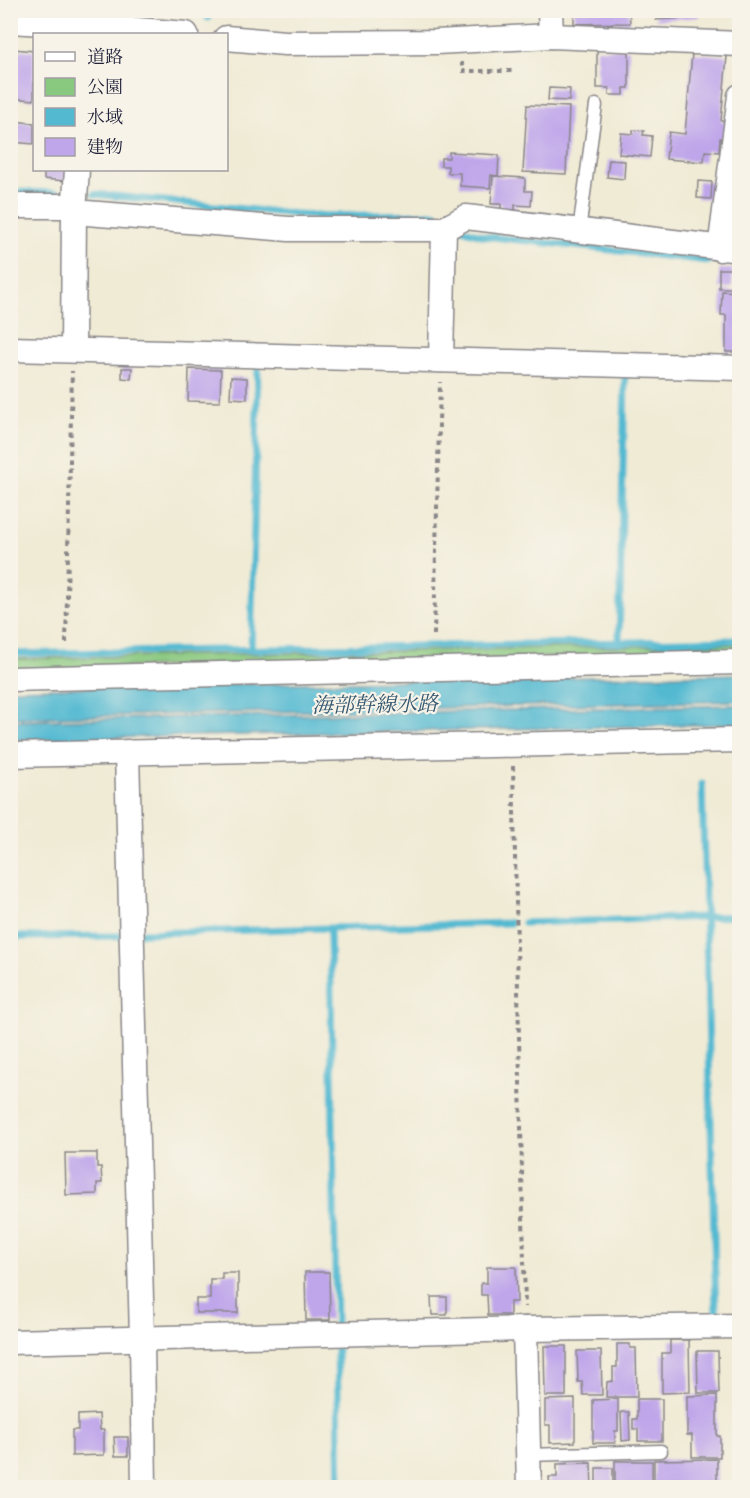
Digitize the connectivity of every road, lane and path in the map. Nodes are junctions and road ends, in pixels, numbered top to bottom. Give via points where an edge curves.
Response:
1 (550, 10) edge
2 (10, 21) edge
3 (102, 24) edge
4 (178, 33) edge
5 (551, 36) junction
6 (228, 38) edge
7 (740, 44) edge
8 (740, 96) edge
9 (596, 105) dead end
10 (77, 171) edge
11 (10, 206) edge
12 (74, 209) junction
13 (444, 229) junction
14 (579, 231) junction
15 (730, 249) edge
16 (10, 349) edge
17 (73, 350) junction
18 (441, 360) junction
19 (740, 368) edge
20 (435, 635) dead end
21 (66, 643) dead end
22 (740, 662) edge
23 (10, 679) edge
24 (740, 740) edge
25 (512, 744) junction
26 (127, 752) junction
27 (10, 755) edge
28 (740, 1326) edge
29 (525, 1329) junction
30 (142, 1339) junction
31 (10, 1342) edge
32 (661, 1451) dead end
33 (528, 1455) junction
34 (144, 1488) edge
35 (529, 1488) edge

1 - 5 street
2 - 3 street
3 - 4 street
5 - 6 street via 285,43
5 - 7 street
8 - 15 street
9 - 14 lane
10 - 12 street
11 - 12 street
12 - 13 street via 289,229
12 - 17 street
13 - 14 street via 466,217
13 - 18 street
14 - 15 street
16 - 17 street
17 - 18 street
17 - 21 path
18 - 19 street
18 - 20 path
22 - 23 street
24 - 25 street
25 - 26 street
25 - 29 path
26 - 27 street
26 - 30 street
28 - 29 street
29 - 30 street
29 - 33 street
30 - 31 street
30 - 34 street
32 - 33 lane
33 - 35 street

